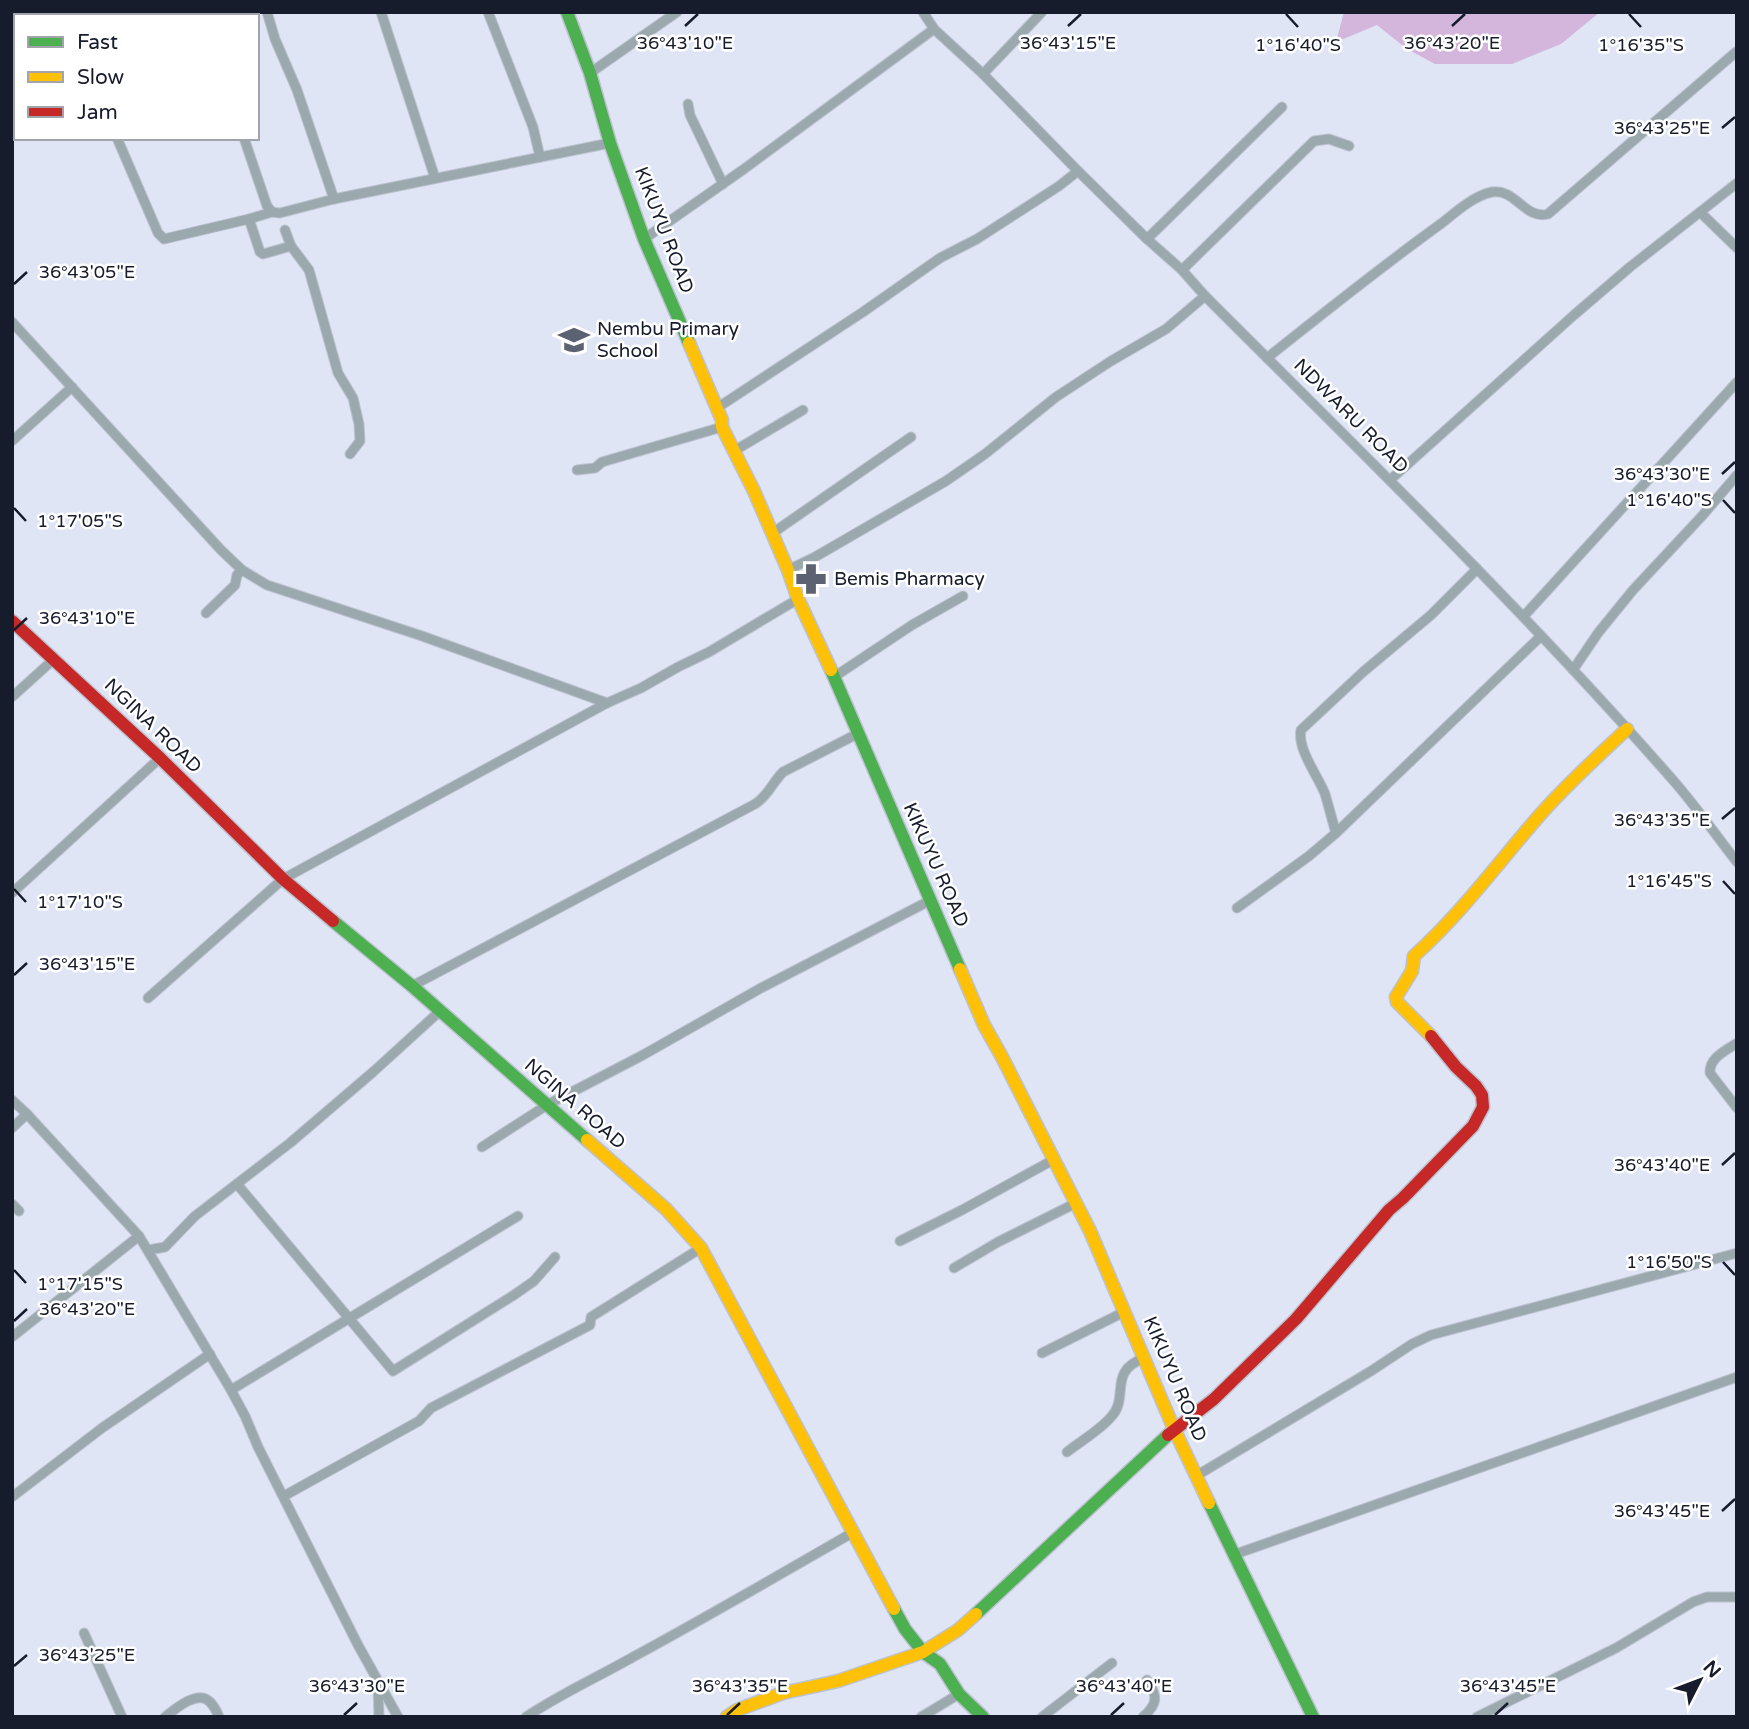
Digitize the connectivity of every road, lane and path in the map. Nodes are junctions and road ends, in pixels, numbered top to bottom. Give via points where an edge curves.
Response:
1 (267, 12) edge
2 (381, 12) edge
3 (488, 12) edge
4 (566, 12) edge
5 (677, 12) edge
6 (923, 12) edge
7 (1042, 12) edge
8 (934, 30) junction
9 (1736, 52) edge
10 (590, 73) junction
11 (983, 74) junction
12 (688, 104) dead end
13 (1282, 107) dead end
14 (118, 140) edge
15 (245, 140) edge
16 (610, 143) junction
17 (1349, 146) dead end
18 (540, 157) junction
19 (1078, 171) junction
20 (435, 178) junction
21 (1737, 183) edge
22 (723, 184) junction
23 (334, 199) junction
24 (272, 212) junction
25 (1700, 213) junction
26 (249, 219) junction
27 (285, 230) dead end
28 (644, 239) junction
29 (1147, 239) junction
30 (291, 246) junction
31 (1737, 247) edge
32 (1182, 270) junction
33 (1205, 296) junction
34 (12, 322) edge
35 (1267, 358) junction
36 (1737, 382) edge
37 (72, 387) junction
38 (717, 408) junction
39 (803, 410) dead end
40 (722, 428) junction
41 (911, 437) dead end
42 (12, 441) edge
43 (734, 451) junction
44 (350, 454) dead end
45 (577, 470) dead end
46 (1737, 475) edge
47 (1390, 480) junction
48 (771, 531) junction
49 (1477, 569) junction
50 (242, 570) junction
51 (788, 570) junction
52 (962, 596) dead end
53 (798, 600) junction
54 (206, 613) dead end
55 (1524, 616) junction
56 (12, 621) edge
57 (1541, 636) junction
58 (54, 659) junction
59 (1573, 670) junction
60 (834, 677) junction
61 (12, 697) edge
62 (607, 703) junction
63 (1628, 729) junction
64 (857, 734) junction
65 (160, 758) junction
66 (1336, 833) junction
67 (1737, 862) edge
68 (284, 879) junction
69 (12, 893) edge
70 (931, 900) junction
71 (1237, 908) dead end
72 (412, 986) junction
73 (148, 998) dead end
74 (440, 1011) junction
75 (1737, 1043) edge
76 (12, 1100) edge
77 (547, 1105) junction
78 (1737, 1108) edge
79 (27, 1114) junction
80 (12, 1128) edge
81 (481, 1147) dead end
82 (1053, 1160) junction
83 (237, 1184) junction
84 (1076, 1203) junction
85 (518, 1216) dead end
86 (139, 1236) junction
87 (900, 1241) dead end
88 (701, 1248) junction
89 (148, 1250) junction
90 (1737, 1253) edge
91 (555, 1257) dead end
92 (954, 1268) dead end
93 (1124, 1312) junction
94 (350, 1318) junction
95 (12, 1337) edge
96 (1042, 1353) dead end
97 (210, 1354) junction
98 (1144, 1358) junction
99 (1737, 1377) edge
100 (231, 1390) junction
101 (1174, 1429) junction
102 (1067, 1452) dead end
103 (1196, 1476) junction
104 (284, 1496) junction
105 (12, 1497) edge
106 (852, 1533) junction
107 (1233, 1555) junction
108 (1737, 1597) edge
109 (85, 1633) dead end
110 (923, 1652) junction
111 (1112, 1663) dead end
112 (377, 1680) junction
113 (1147, 1680) dead end
114 (959, 1694) junction
115 (122, 1717) edge
116 (165, 1717) edge
117 (219, 1717) edge
118 (379, 1717) edge
119 (398, 1717) edge
120 (526, 1717) edge
121 (727, 1717) edge
122 (921, 1717) edge
123 (983, 1717) edge
124 (1042, 1717) edge
125 (1143, 1717) edge
126 (1313, 1717) edge
127 (1477, 1717) edge

1 - 23 street
2 - 20 street
3 - 18 street via 533,127
4 - 10 street, KIKUYU ROAD
5 - 10 street
6 - 8 street, NDWARU ROAD
7 - 11 street
8 - 11 street, NDWARU ROAD
8 - 22 street
9 - 35 street via 1548,214 1534,214 1501,191 1475,199
10 - 16 street, KIKUYU ROAD
11 - 19 street, NDWARU ROAD
12 - 22 street
13 - 29 street
14 - 26 street via 164,239
15 - 24 street
16 - 18 street
16 - 28 street, KIKUYU ROAD
17 - 32 street via 1329,139 1314,141
18 - 20 street
19 - 29 street, NDWARU ROAD
19 - 38 street
20 - 23 street
21 - 25 street
22 - 28 street
23 - 24 street
24 - 26 street
25 - 31 street
25 - 47 street via 1574,314
26 - 30 street via 263,254
27 - 30 street
28 - 38 street, KIKUYU ROAD
29 - 32 street, NDWARU ROAD
30 - 44 street via 313,279 338,373 353,398 360,441
32 - 33 street, NDWARU ROAD
33 - 35 street, NDWARU ROAD
33 - 51 street via 1166,329 1056,397 946,481
34 - 37 street
35 - 47 street, NDWARU ROAD
36 - 55 street
37 - 42 street
37 - 50 street
38 - 40 street, KIKUYU ROAD
39 - 43 street
40 - 43 street, KIKUYU ROAD
40 - 45 street
41 - 48 street
43 - 48 street, KIKUYU ROAD
46 - 59 street via 1633,590
47 - 49 street, NDWARU ROAD
48 - 51 street, KIKUYU ROAD
49 - 55 street, NDWARU ROAD
49 - 66 street via 1301,730 1303,747
50 - 54 street via 235,585
50 - 62 street via 267,585
51 - 53 street, KIKUYU ROAD
52 - 60 street
53 - 60 street, KIKUYU ROAD
53 - 62 street via 709,652
55 - 57 street, NDWARU ROAD
56 - 58 street, NGINA ROAD
57 - 59 street, NDWARU ROAD
57 - 66 street
58 - 61 street
58 - 65 street, NGINA ROAD
59 - 63 street, NDWARU ROAD
60 - 64 street, KIKUYU ROAD
62 - 68 street
63 - 67 street, NDWARU ROAD
63 - 101 street via 1541,813 1440,933 1414,956 1412,971 1396,997 1482,1095 1483,1107 1473,1126 1389,1210 1296,1319 1214,1399
64 - 70 street, KIKUYU ROAD
64 - 72 street via 783,772 766,797 755,804
65 - 68 street, NGINA ROAD
65 - 69 street
66 - 71 street
68 - 72 street, NGINA ROAD
68 - 73 street
70 - 77 street
70 - 82 street, KIKUYU ROAD via 984,1025
72 - 74 street, NGINA ROAD
74 - 77 street, NGINA ROAD
74 - 83 street
75 - 78 street via 1712,1061 1710,1068
76 - 79 street
77 - 81 street
77 - 88 street, NGINA ROAD via 666,1209
79 - 80 street
79 - 86 street
82 - 84 street, KIKUYU ROAD
82 - 87 street
83 - 89 street via 195,1216 165,1247
83 - 94 street
84 - 92 street
84 - 93 street, KIKUYU ROAD
85 - 94 street
86 - 89 street
86 - 95 street
88 - 104 street via 591,1317 590,1325 431,1408 419,1421
88 - 106 street, NGINA ROAD
89 - 97 street
90 - 103 street via 1431,1335
91 - 94 street via 534,1281 393,1371
93 - 96 street
93 - 98 street, KIKUYU ROAD
94 - 100 street
97 - 100 street
97 - 105 street
98 - 101 street, KIKUYU ROAD
98 - 102 street via 1123,1373 1112,1417
99 - 107 street
100 - 104 street
101 - 103 street, KIKUYU ROAD
101 - 110 street via 976,1615
103 - 107 street, KIKUYU ROAD
104 - 112 street
106 - 110 street, NGINA ROAD via 905,1629
106 - 120 street
107 - 126 street, KIKUYU ROAD
108 - 127 street via 1693,1602 1616,1647
109 - 115 street
110 - 114 street, NGINA ROAD via 940,1664
110 - 121 street via 838,1681 783,1693
111 - 124 street
112 - 118 street
112 - 119 street
113 - 125 street via 1155,1704
114 - 122 street
114 - 123 street, NGINA ROAD
116 - 117 street via 186,1702 203,1698

